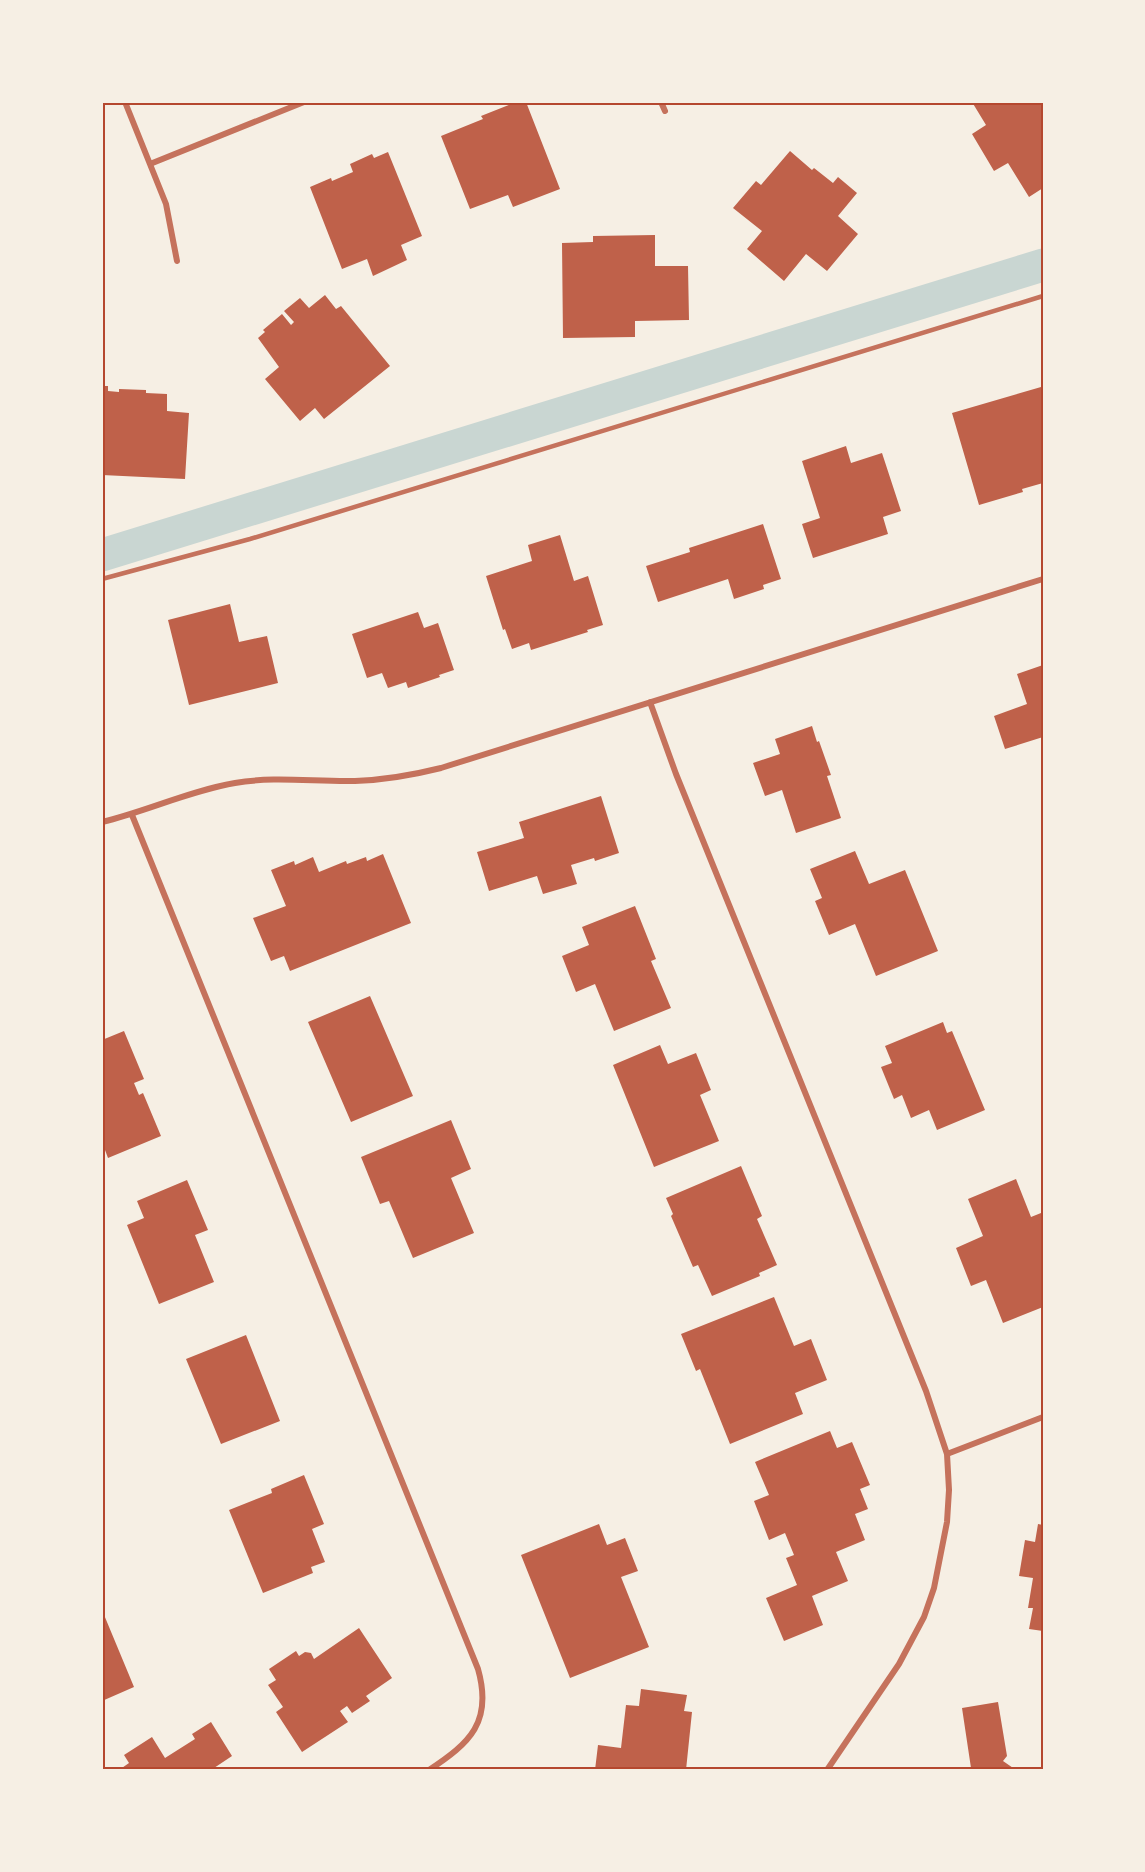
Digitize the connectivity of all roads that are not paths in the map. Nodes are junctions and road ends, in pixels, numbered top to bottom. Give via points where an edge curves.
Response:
1 (124, 102) edge
2 (304, 102) edge
3 (661, 102) edge
4 (665, 111) dead end
5 (150, 164) junction
6 (177, 261) dead end
7 (1043, 296) edge
8 (102, 579) edge
9 (1043, 579) edge
10 (650, 702) junction
11 (132, 815) junction
12 (102, 822) edge
13 (1043, 1417) edge
14 (947, 1454) junction
15 (429, 1770) edge
16 (827, 1770) edge

1 - 5 street
2 - 5 street
3 - 4 street
5 - 6 street via 166,204
7 - 8 lane via 250,539
9 - 10 street
10 - 11 street via 404,777 235,783
10 - 14 street via 922,1380
11 - 12 street
11 - 15 street via 478,1669 484,1689 473,1735 454,1754
13 - 14 street
14 - 16 street via 947,1522 924,1617 899,1664

